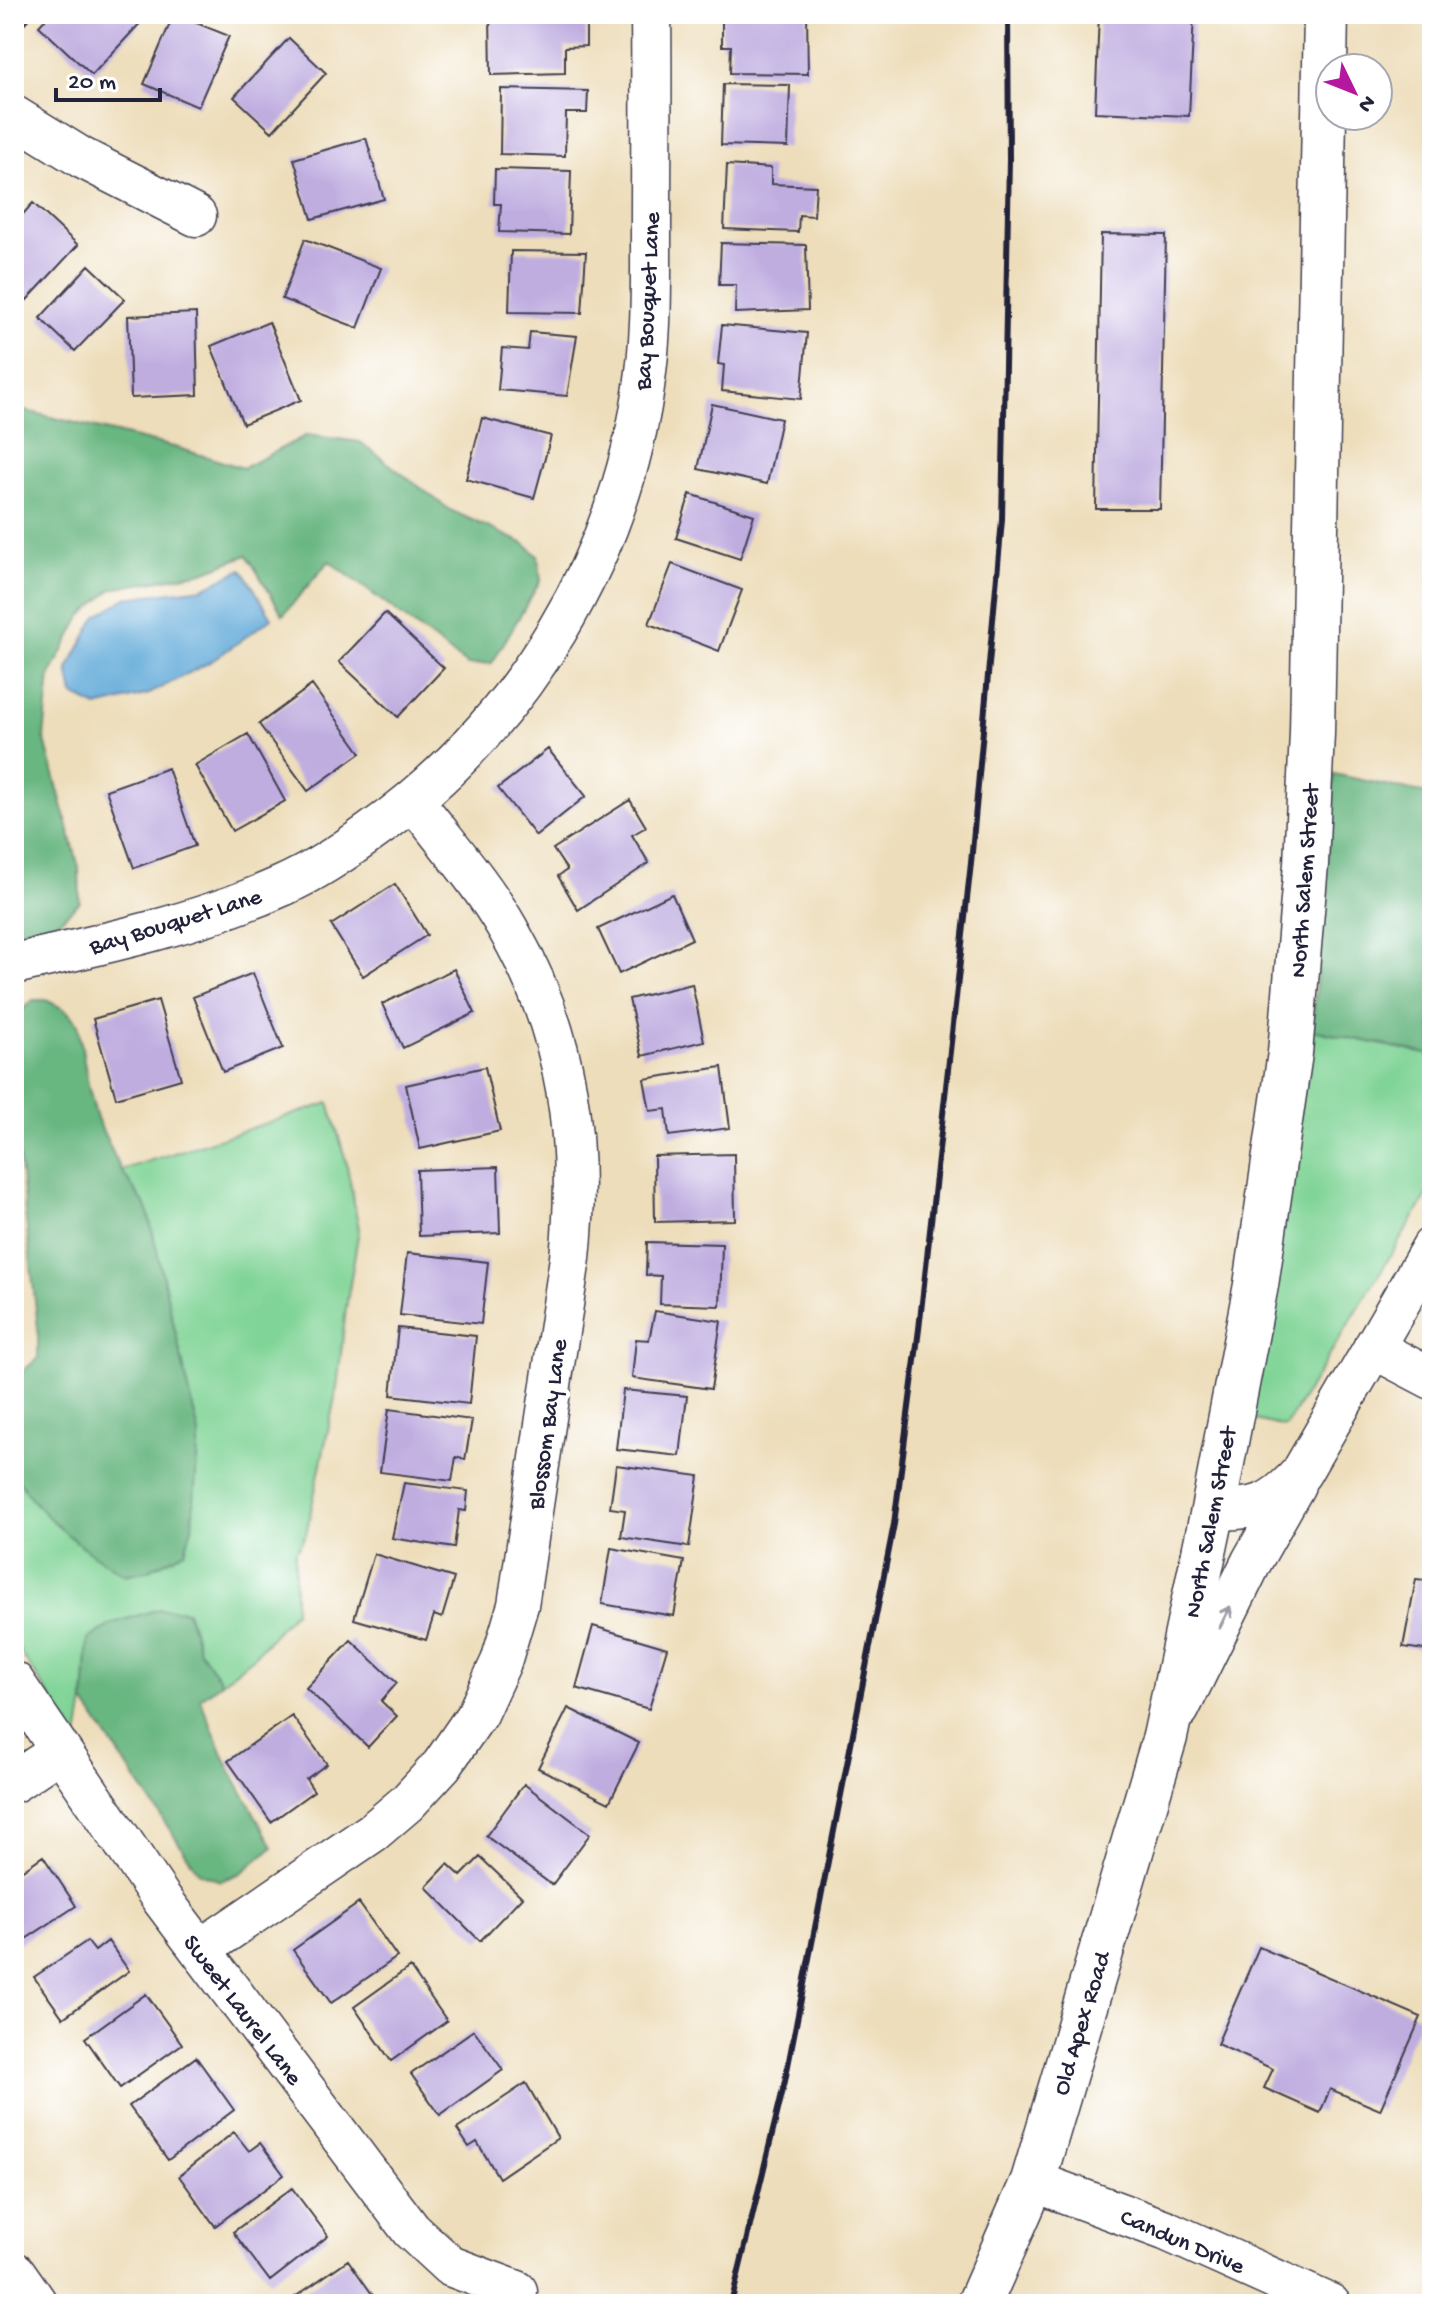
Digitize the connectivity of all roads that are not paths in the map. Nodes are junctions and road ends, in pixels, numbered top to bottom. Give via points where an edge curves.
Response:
1 (651, 14) edge
2 (1326, 14) edge
3 (14, 116) edge
4 (196, 216) dead end
5 (414, 801) junction
6 (14, 964) edge
7 (1432, 1247) edge
8 (1373, 1348) junction
9 (1432, 1379) edge
10 (1301, 1473) junction
11 (1213, 1510) junction
12 (14, 1682) edge
13 (1165, 1737) junction
14 (60, 1751) junction
15 (14, 1782) edge
16 (200, 1950) junction
17 (1033, 2181) junction
18 (14, 2274) edge
19 (517, 2291) dead end
20 (35, 2304) edge
21 (979, 2304) edge
22 (1330, 2304) edge

1 - 5 street, Bay Bouquet Lane via 649,340 622,485 592,564 549,646 493,722
2 - 11 main road, North Salem Street via 1306,864 1290,1053 1256,1285
3 - 4 street via 82,158
5 - 6 street, Bay Bouquet Lane via 338,856 221,911
5 - 16 street, Blossom Bay Lane via 480,885 536,985 558,1046 572,1119 570,1258 518,1605 501,1662 477,1714 423,1786 373,1832
7 - 8 street
8 - 9 street
8 - 10 street
10 - 11 street via 1284,1492 1250,1510
13 -> 10 street
11 - 13 main road, North Salem Street
12 - 14 street, Sweet Laurel Lane
13 - 17 main road, Old Apex Road
14 - 15 street
14 - 16 street, Sweet Laurel Lane
16 - 19 street, Sweet Laurel Lane via 411,2230 450,2266
17 - 21 main road, Old Apex Road
17 - 22 street, Candun Drive via 1165,2230
18 - 20 main road

